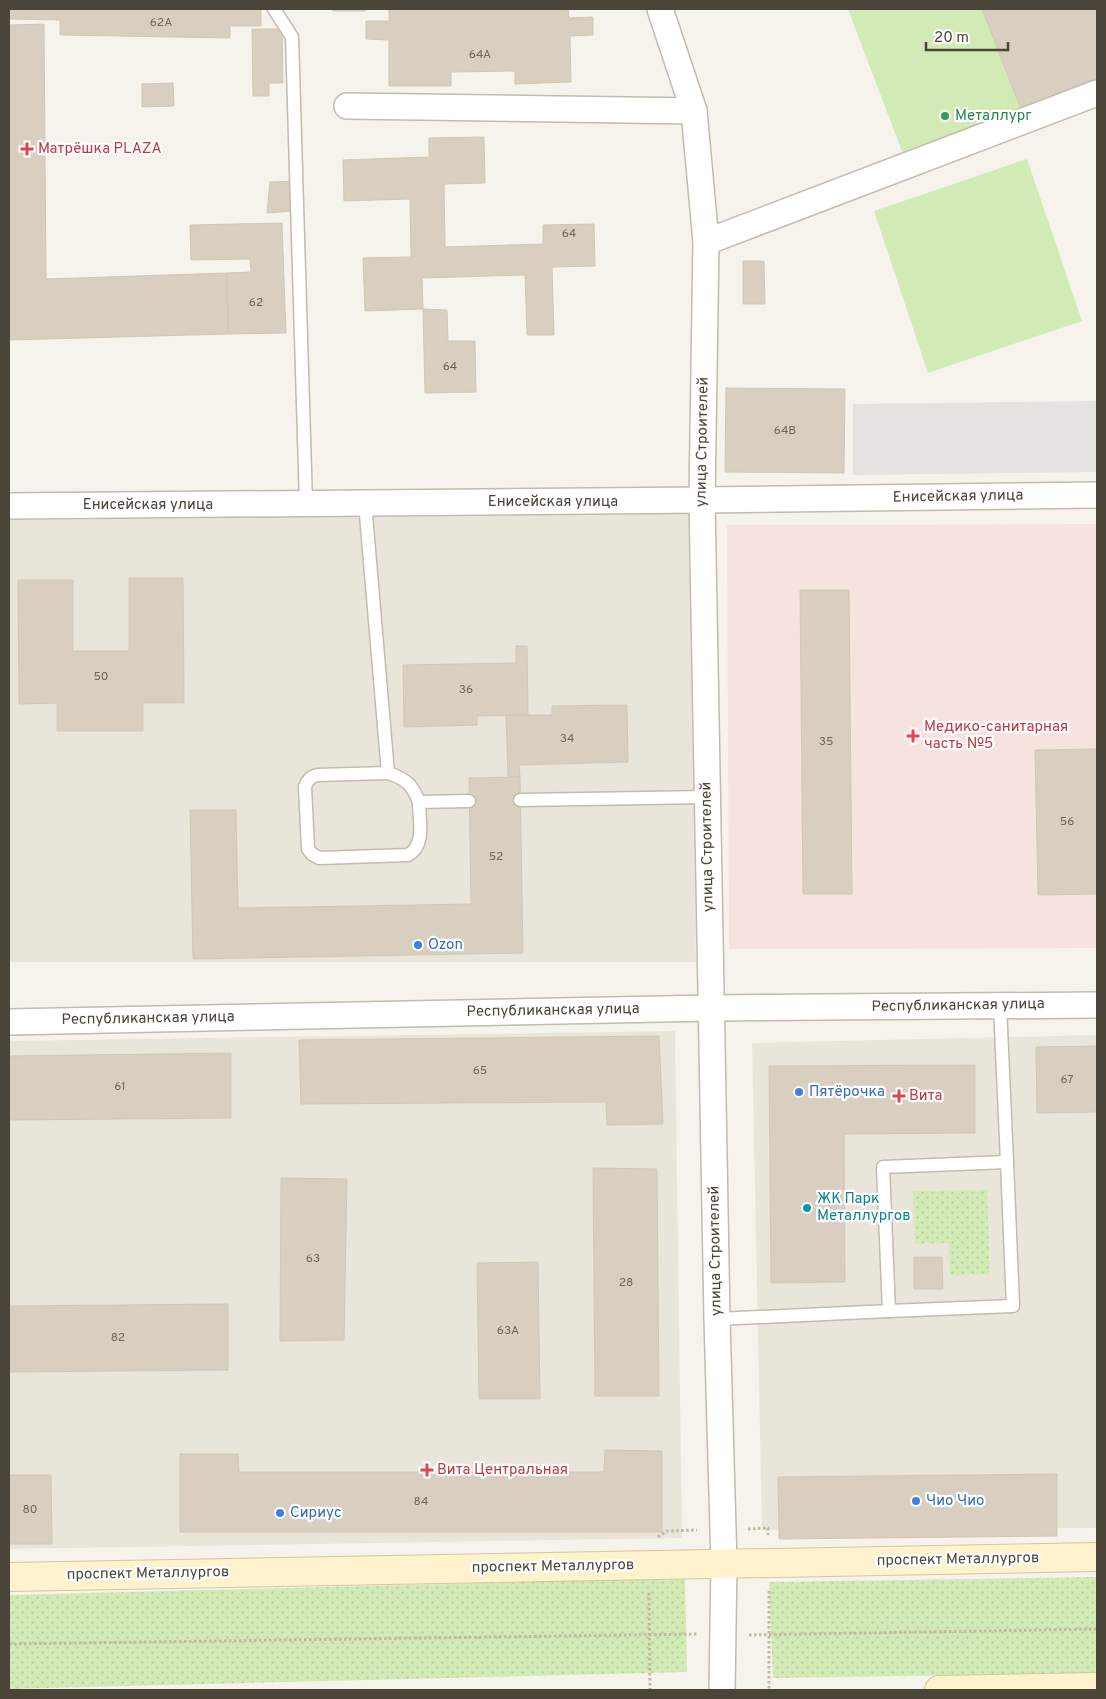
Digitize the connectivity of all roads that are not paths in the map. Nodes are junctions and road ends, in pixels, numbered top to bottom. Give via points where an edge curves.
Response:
1 (274, 9) edge
2 (660, 9) edge
3 (1097, 93) edge
4 (347, 106) dead end
5 (694, 111) junction
6 (706, 242) junction
7 (1097, 495) edge
8 (702, 500) junction
9 (365, 503) junction
10 (306, 504) junction
11 (9, 506) edge
12 (388, 773) junction
13 (707, 797) junction
14 (520, 800) dead end
15 (469, 801) dead end
16 (419, 802) junction
17 (1097, 1004) edge
18 (1000, 1006) junction
19 (710, 1008) junction
20 (9, 1022) edge
21 (1007, 1162) junction
22 (889, 1312) junction
23 (717, 1319) junction
24 (1097, 1557) edge
25 (724, 1564) junction
26 (9, 1577) edge
27 (1097, 1687) edge
28 (722, 1690) edge
29 (939, 1690) edge

1 - 10 lane via 292,36
2 - 5 street, улица Строителей
3 - 6 street
4 - 5 street
5 - 6 street, улица Строителей
6 - 8 street, улица Строителей
7 - 8 street, Енисейская улица
8 - 9 street, Енисейская улица
8 - 13 street, улица Строителей
9 - 10 street, Енисейская улица
9 - 12 lane
10 - 11 street, Енисейская улица
12 - 16 lane via 407,782
12 - 16 lane via 317,775 307,781 306,842 312,854 319,858 408,855 414,852 420,839
13 - 14 lane
13 - 19 street, улица Строителей
15 - 16 lane
17 - 18 street, Республиканская улица
18 - 19 street, Республиканская улица
18 - 21 lane
19 - 20 street, Республиканская улица
19 - 23 street, улица Строителей
21 - 22 lane via 1013,1306
21 - 22 lane via 883,1167
22 - 23 lane
23 - 25 street, улица Строителей
24 - 25 street, проспект Металлургов
25 - 26 street, проспект Металлургов
25 - 28 street, улица Строителей
27 - 29 street

